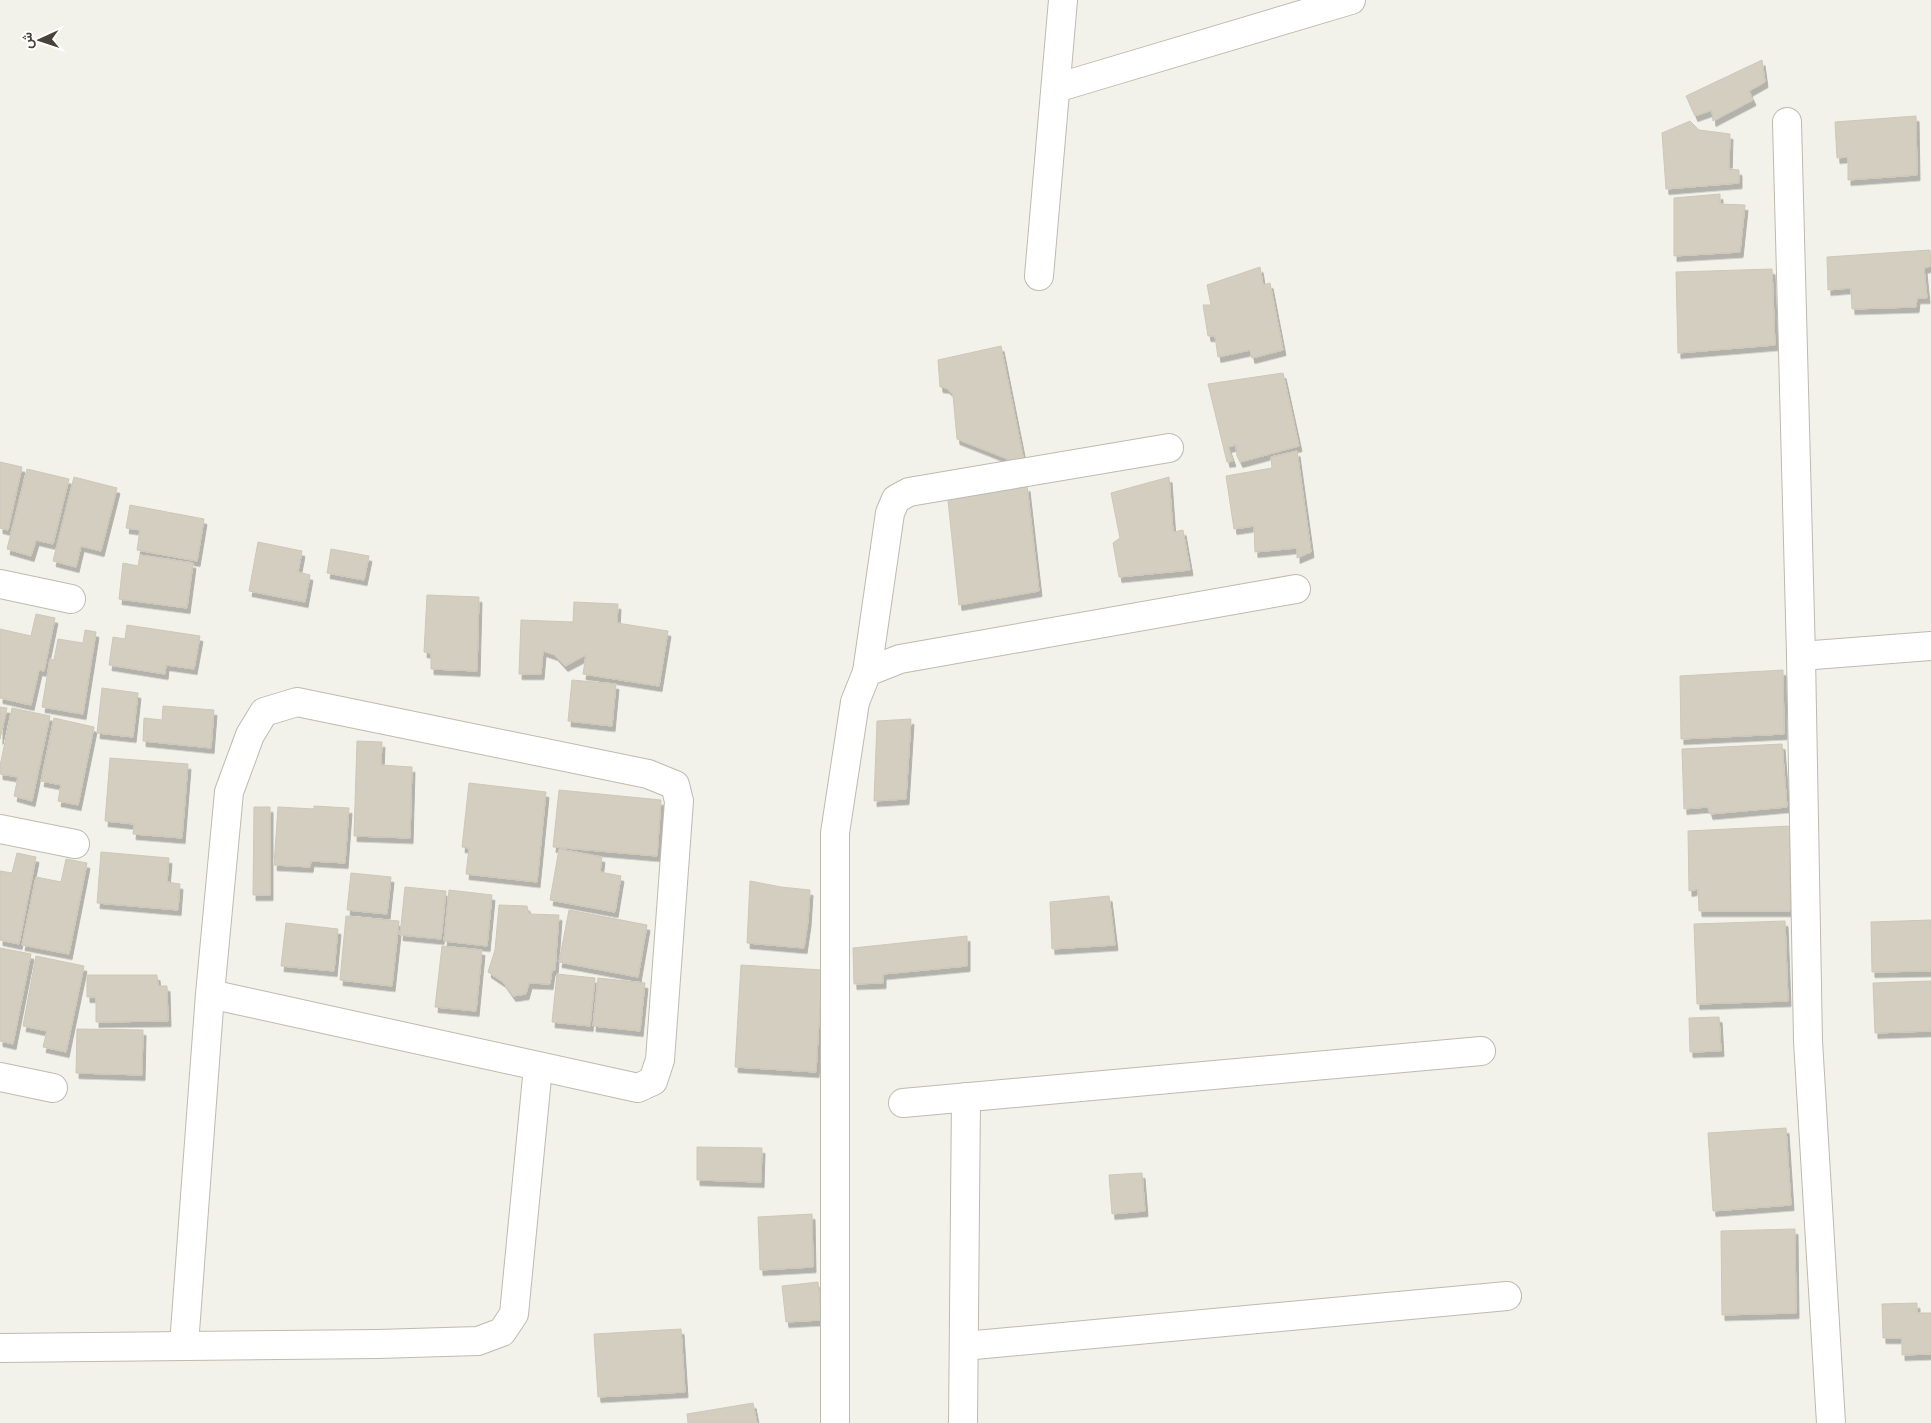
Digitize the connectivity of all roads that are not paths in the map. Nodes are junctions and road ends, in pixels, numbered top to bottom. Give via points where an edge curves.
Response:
1 (1063, 0) edge
2 (1351, 0) edge
3 (1056, 88) junction
4 (1787, 122) dead end
5 (1039, 276) dead end
6 (1169, 448) dead end
7 (0, 584) edge
8 (1296, 589) dead end
9 (71, 599) dead end
10 (1931, 646) edge
11 (1801, 656) junction
12 (867, 672) junction
13 (0, 829) edge
14 (75, 844) dead end
15 (210, 994) junction
16 (1480, 1051) dead end
17 (538, 1067) junction
18 (0, 1077) edge
19 (53, 1088) dead end
20 (966, 1097) junction
21 (903, 1103) dead end
22 (1507, 1296) dead end
23 (184, 1345) junction
24 (964, 1346) junction
25 (0, 1348) edge
26 (835, 1423) edge
27 (963, 1423) edge
28 (1831, 1423) edge

1 - 3 street
2 - 3 street
3 - 5 street
4 - 11 street
6 - 12 street via 909,492 896,499 890,512
7 - 9 street
8 - 12 street via 900,659
10 - 11 street
11 - 28 street via 1808,1041
12 - 26 street via 855,702 836,833
13 - 14 street
15 - 17 street
15 - 17 street via 228,792 250,735 264,712 296,702 648,774 675,785 679,802 675,861 660,1060 653,1081 638,1088
15 - 23 street
16 - 20 street
17 - 23 street via 514,1314 502,1332 478,1341
18 - 19 street
20 - 21 street
20 - 24 street
22 - 24 street
23 - 25 street
24 - 27 street

